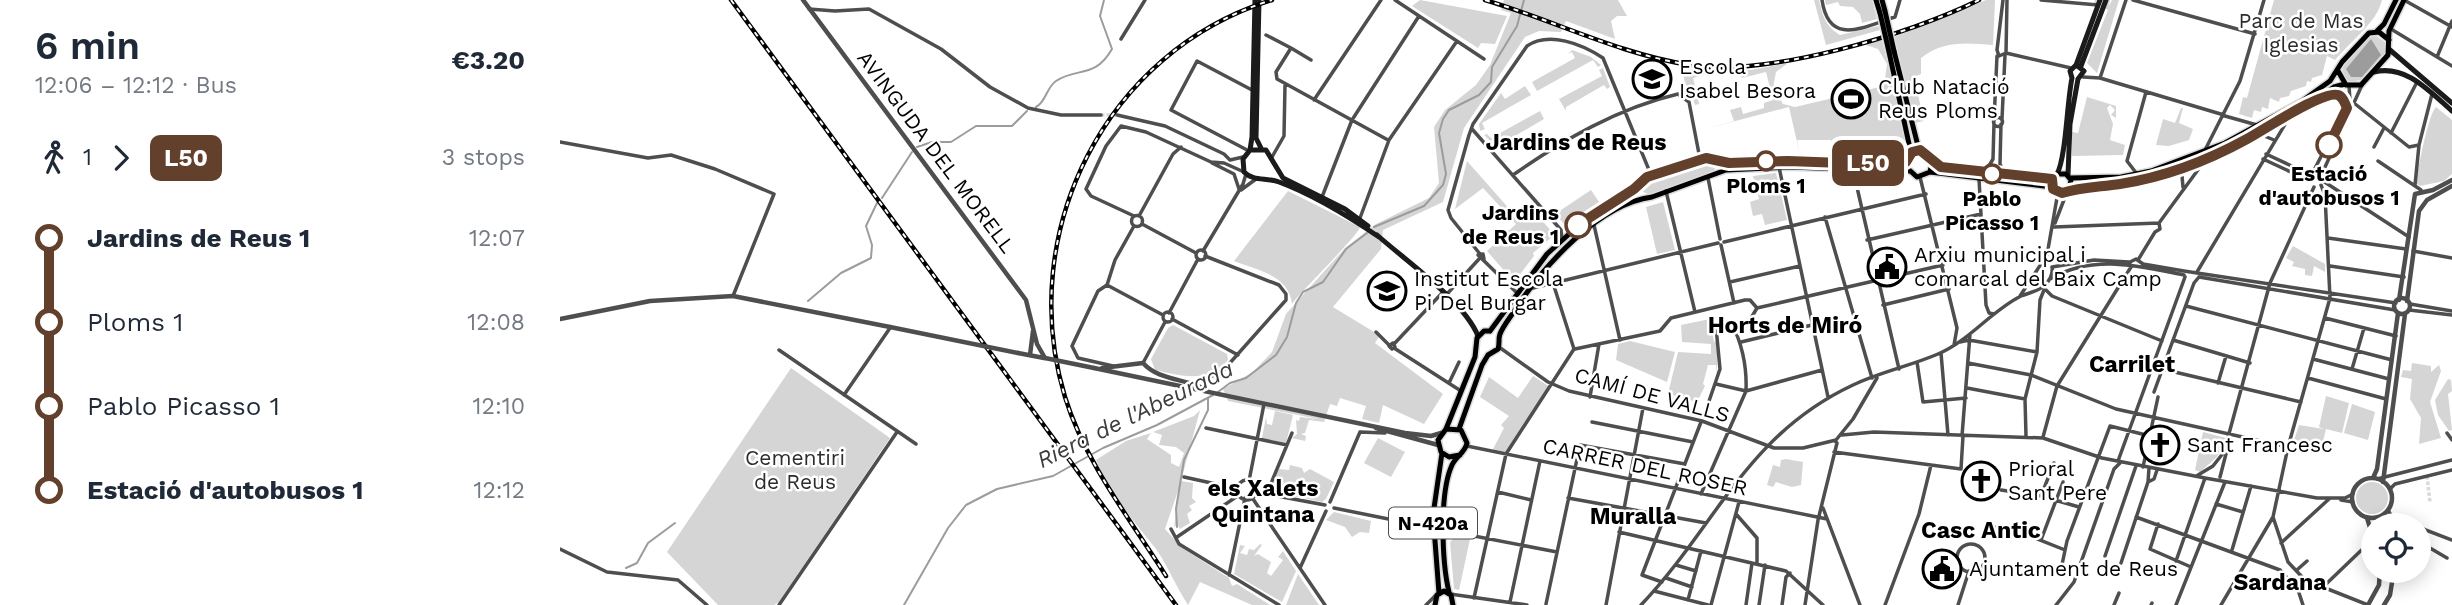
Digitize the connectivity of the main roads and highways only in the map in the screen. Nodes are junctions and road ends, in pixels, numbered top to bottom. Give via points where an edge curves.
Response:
1 (1257, 0) edge
2 (1876, 0) edge
3 (1882, 0) edge
4 (2106, 0) edge
5 (2396, 0) edge
6 (2404, 0) edge
7 (2099, 3) edge
8 (1882, 12) junction
9 (2376, 32) junction
10 (2389, 40) junction
11 (2390, 50) junction
12 (1258, 51) junction
13 (1892, 51) junction
14 (2338, 71) junction
15 (2079, 72) junction
16 (2374, 72) junction
17 (2347, 85) junction
18 (1254, 90) junction
19 (2452, 103) edge
20 (2452, 111) edge
21 (1256, 129) junction
22 (1261, 148) junction
23 (1919, 150) junction
24 (1247, 153) junction
25 (1911, 153) junction
26 (2204, 157) junction
27 (1717, 161) junction
28 (1906, 162) junction
29 (1932, 162) junction
30 (1273, 165) junction
31 (1908, 171) junction
32 (1930, 172) junction
33 (1717, 173) junction
34 (1981, 176) junction
35 (2055, 176) junction
36 (2069, 177) junction
37 (1260, 179) junction
38 (1285, 182) junction
39 (1638, 186) junction
40 (2052, 187) junction
41 (2068, 190) junction
42 (1643, 197) junction
43 (1325, 204) junction
44 (1360, 218) junction
45 (1379, 237) junction
46 (1484, 333) junction
47 (1499, 337) junction
48 (1477, 347) junction
49 (1488, 355) junction
50 (1459, 429) junction
51 (1443, 431) junction
52 (1442, 453) junction
53 (1460, 455) junction
54 (1450, 593) junction
55 (1438, 594) junction
56 (1454, 604) edge
57 (1436, 605) edge

1 - 12 main road
1 - 18 main road
2 - 8 main road
3 - 8 main road
4 - 15 main road
5 - 9 main road
6 - 10 main road
7 - 15 main road
8 - 13 main road, bridge
9 - 10 main road
9 - 14 main road via 2365,35
10 - 11 main road
11 - 16 main road
11 - 19 main road
12 - 18 main road
12 - 21 main road
13 - 23 main road
13 - 25 main road
14 - 17 main road
14 - 26 main road via 2312,94
15 - 35 main road via 2065,120 2063,162
15 - 36 main road via 2070,124
16 - 17 main road via 2363,83
16 - 20 main road via 2397,71
17 - 26 main road via 2334,87 2292,115
18 - 21 main road
18 - 24 main road
21 - 22 main road
22 - 24 main road
22 - 30 main road via 1272,157
23 - 25 main road
23 - 29 main road
24 - 37 main road via 1244,171
25 - 28 main road
26 - 36 main road via 2137,174
26 - 41 main road via 2172,172
27 - 28 main road
27 - 33 main road
27 - 39 main road via 1702,157 1650,174
28 - 31 main road
29 - 32 main road
29 - 34 main road
30 - 37 main road
30 - 38 main road
31 - 32 main road via 1920,177
31 - 33 main road via 1779,167
32 - 34 main road
33 - 42 main road via 1706,181
34 - 35 main road
34 - 40 main road
35 - 36 main road
35 - 40 main road
36 - 41 main road
37 - 38 main road
38 - 43 main road
38 - 44 main road
39 - 42 main road
39 - 46 main road via 1562,239
40 - 41 main road via 2058,192
42 - 47 main road via 1594,225 1543,272
43 - 44 main road
43 - 45 main road
44 - 45 main road
45 - 46 main road
46 - 47 main road
46 - 48 main road
47 - 49 main road via 1499,347
48 - 49 main road
48 - 51 main road
49 - 50 main road
50 - 51 main road
50 - 53 main road, N-420a via 1467,438
51 - 52 main road via 1438,446
52 - 53 main road
52 - 55 main road, N-420a via 1433,528
53 - 54 main road, N-420a via 1449,477 1443,530
54 - 55 main road
54 - 56 main road, N-420a
55 - 57 main road, N-420a

